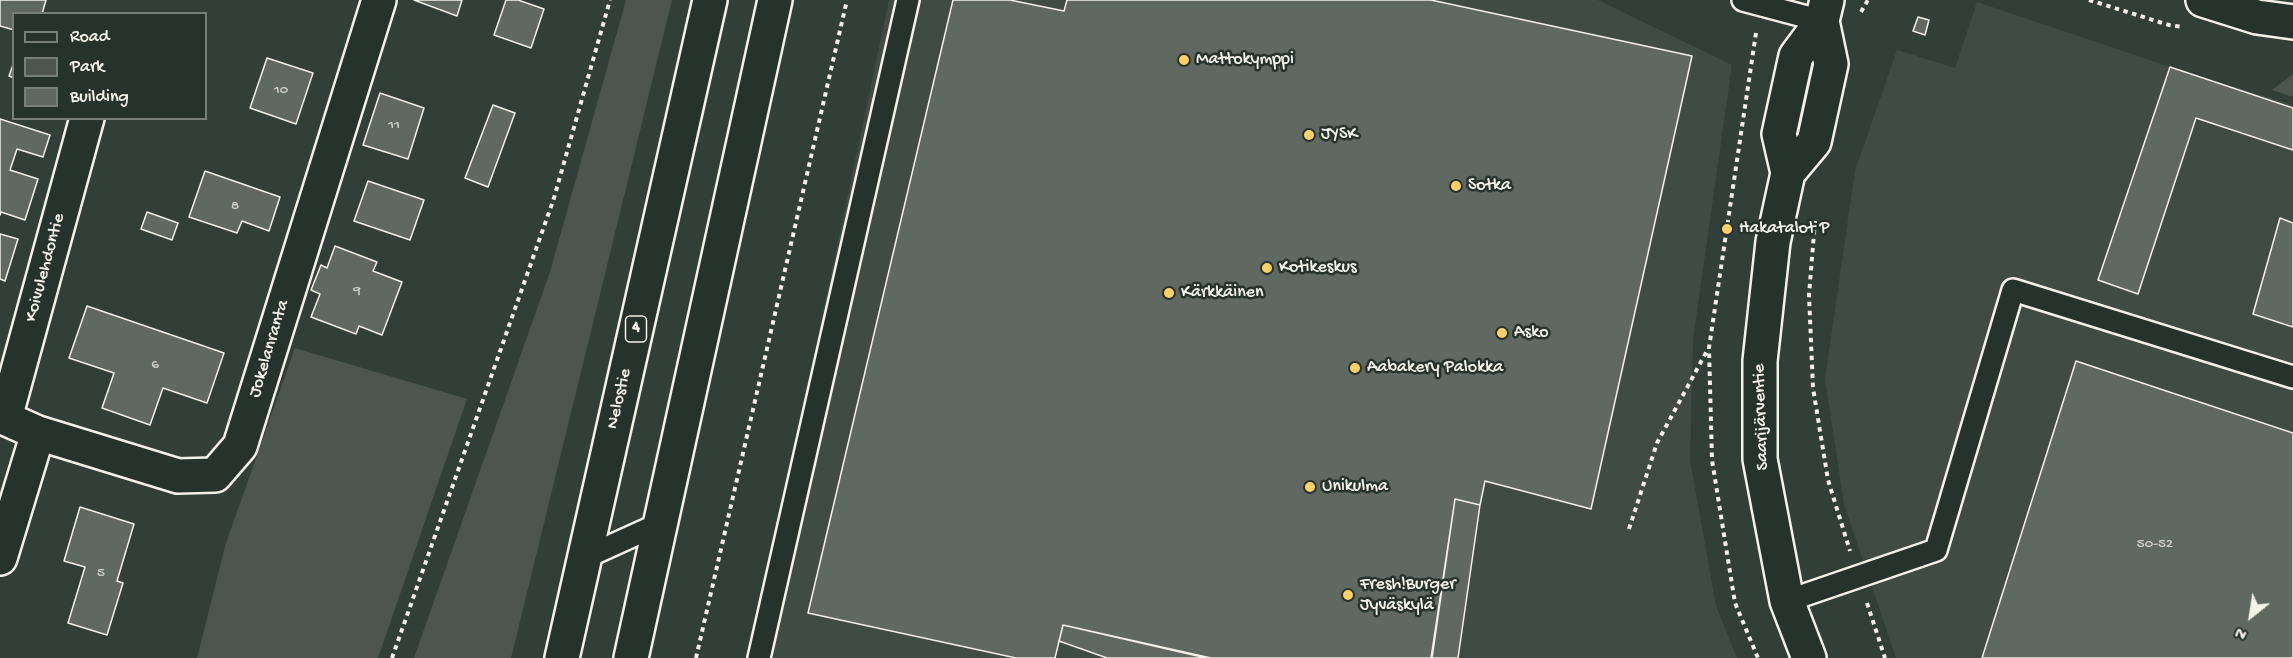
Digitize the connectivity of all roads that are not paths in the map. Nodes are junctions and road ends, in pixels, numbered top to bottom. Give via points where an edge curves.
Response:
1 (379, 0) edge
2 (710, 0) edge
3 (776, 0) edge
4 (908, 0) edge
5 (1743, 0) edge
6 (2203, 0) edge
7 (1825, 11) edge
8 (2293, 21) edge
9 (86, 120) edge
10 (2293, 377) edge
11 (3, 417) edge
12 (38, 433) junction
13 (659, 524) junction
14 (0, 558) edge
15 (584, 558) junction
16 (1788, 601) junction
17 (562, 658) edge
18 (631, 658) edge
19 (759, 658) edge
20 (1809, 658) edge

1 - 12 main road, Jokelanranta via 240,446 215,475 177,476
2 - 15 main road, Nelostie / 4
3 - 13 main road
4 - 19 lane
5 - 7 lane
6 - 8 main road via 2257,17
7 - 16 main road, Saarijärventie via 1831,64 1814,142 1788,173 1773,242 1760,361 1760,459
9 - 11 main road, Koivulehdontie
10 - 16 lane via 2013,290 1936,550
11 - 12 main road, Jokelanranta
12 - 14 main road
13 - 15 lane
13 - 18 main road
15 - 17 main road, Nelostie / 4
16 - 20 main road, Saarijärventie

